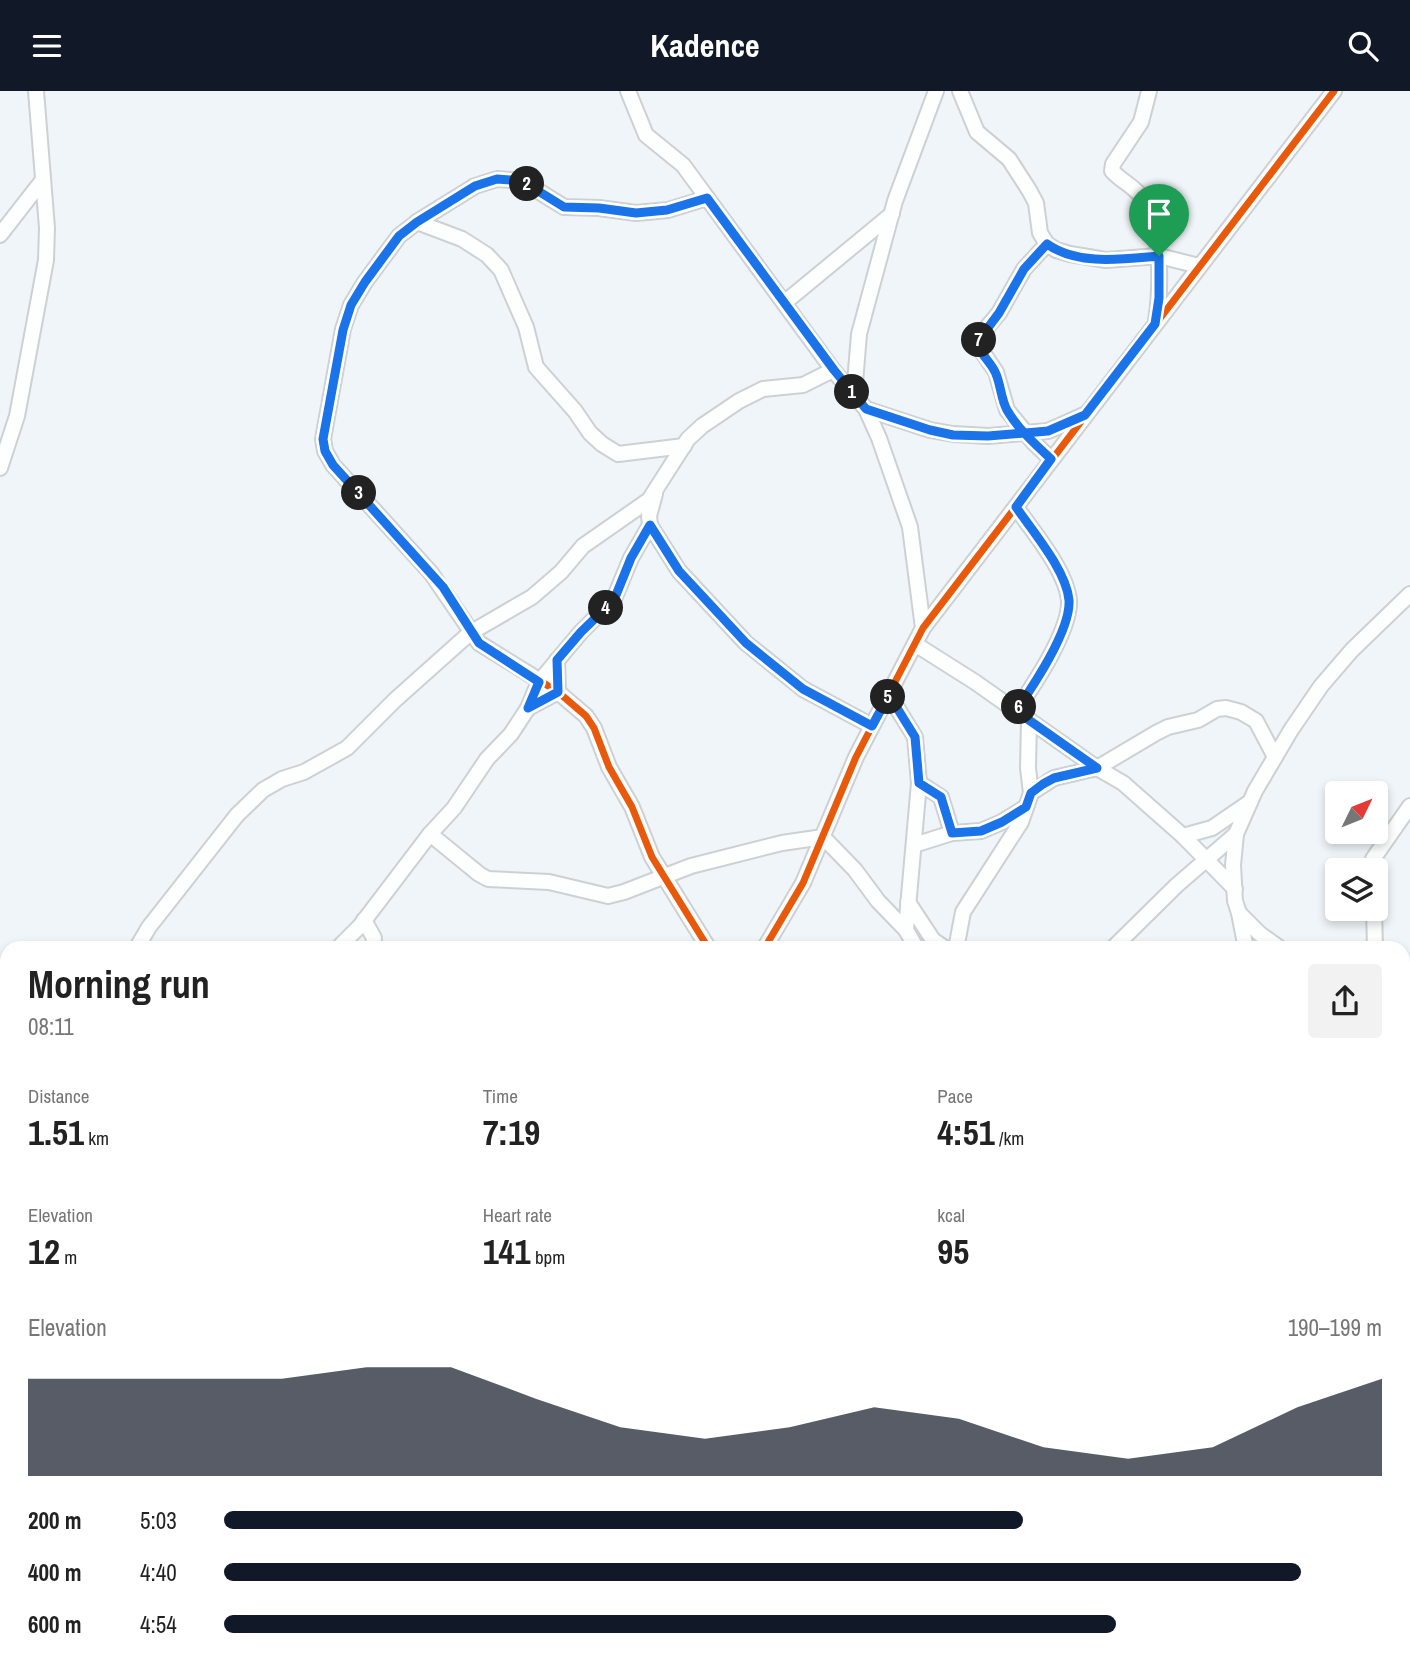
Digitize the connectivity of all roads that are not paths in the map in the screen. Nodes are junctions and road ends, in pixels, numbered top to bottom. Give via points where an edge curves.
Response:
1 (36, 91) edge
2 (628, 91) edge
3 (936, 91) edge
4 (960, 91) edge
5 (1149, 91) edge
6 (1334, 91) edge
7 (43, 181) junction
8 (707, 198) junction
9 (892, 214) junction
10 (417, 222) junction
11 (0, 235) edge
12 (1047, 244) junction
13 (1159, 256) junction
14 (1199, 267) junction
15 (1159, 281) junction
16 (1179, 293) junction
17 (784, 303) junction
18 (1155, 324) junction
19 (834, 370) junction
20 (854, 395) junction
21 (866, 409) junction
22 (1085, 415) junction
23 (1026, 434) junction
24 (4, 444) edge
25 (684, 446) junction
26 (658, 450) junction
27 (1051, 459) junction
28 (0, 468) edge
29 (658, 486) junction
30 (1016, 507) junction
31 (645, 517) junction
32 (1405, 605) edge
33 (923, 628) junction
34 (471, 633) junction
35 (915, 645) junction
36 (557, 660) junction
37 (539, 682) junction
38 (558, 692) junction
39 (889, 695) junction
40 (528, 708) junction
41 (1016, 711) junction
42 (1029, 720) junction
43 (872, 726) junction
44 (1275, 757) junction
45 (1097, 768) junction
46 (919, 783) junction
47 (1029, 800) junction
48 (1250, 802) junction
49 (1410, 806) edge
50 (981, 831) junction
51 (952, 833) junction
52 (430, 834) junction
53 (1237, 834) junction
54 (1183, 836) junction
55 (823, 837) junction
56 (914, 845) junction
57 (1002, 849) junction
58 (1374, 858) edge
59 (1206, 861) junction
60 (666, 876) junction
61 (1234, 889) junction
62 (908, 902) junction
63 (1239, 913) junction
64 (364, 921) junction
65 (1374, 921) edge
66 (906, 930) junction
67 (141, 941) edge
68 (345, 941) edge
69 (374, 941) edge
70 (704, 941) edge
71 (769, 941) edge
72 (912, 941) edge
73 (934, 941) edge
74 (958, 941) edge
75 (1121, 941) edge
76 (1244, 941) edge
77 (1270, 941) edge
78 (1375, 941) edge

1 - 7 street
2 - 8 street via 646,135 683,165
3 - 9 street
4 - 12 street via 977,132 1009,159 1029,190
5 - 13 street via 1141,123 1112,171 1145,201
6 - 14 street
7 - 11 street
7 - 24 street via 46,260 17,416
8 - 10 street via 636,213 564,207 522,181 497,179 475,186
8 - 17 street
9 - 17 street
9 - 20 street via 859,334
10 - 26 street via 463,239 501,270 526,327 536,367 596,439 618,454
10 - 34 street via 399,236 351,305 323,439 333,465 443,587
12 - 13 street via 1070,254 1106,260
12 - 23 street via 1024,269 978,341 996,372 1007,410
13 - 14 street
13 - 15 street
14 - 16 street
15 - 16 street
15 - 18 street
16 - 18 street
17 - 19 street
18 - 22 street
19 - 20 street
19 - 25 street via 803,385 763,389 739,401 702,426
20 - 21 street
21 - 23 street via 953,435
21 - 33 street via 910,527
22 - 23 street via 1048,431
22 - 27 street
23 - 27 street
24 - 28 street
25 - 26 street
25 - 29 street
26 - 29 street
27 - 30 street
29 - 31 street
30 - 33 street
30 - 41 street via 1059,573 1069,598 1062,631
31 - 34 street via 583,546 532,597
31 - 36 street via 614,600
31 - 43 street via 679,571 746,643 803,689
32 - 44 street via 1352,650 1321,686
33 - 35 street
34 - 37 street
34 - 67 street via 347,748 272,784 246,807
35 - 39 street
35 - 41 street
36 - 37 street
36 - 38 street
37 - 38 street
37 - 40 street
38 - 40 street
38 - 60 street via 594,728 652,857
39 - 43 street
39 - 46 street via 915,737
40 - 52 street
41 - 42 street
42 - 45 street
42 - 47 street
43 - 55 street
44 - 45 street via 1256,721 1226,708 1168,727
44 - 48 street
45 - 47 street via 1054,778
45 - 54 street via 1123,783
46 - 51 street via 941,797
46 - 56 street
47 - 50 street via 1002,822
47 - 57 street
48 - 53 street
48 - 54 street via 1212,828
49 - 58 street
50 - 51 street
50 - 57 street
51 - 56 street
52 - 60 street via 488,879 549,882 608,896
52 - 64 street
53 - 59 street
53 - 61 street
54 - 59 street
55 - 60 street via 741,853
55 - 66 street
55 - 71 street via 803,883
56 - 62 street
57 - 74 street via 963,912
59 - 61 street
59 - 75 street
60 - 70 street
61 - 63 street
62 - 66 street
62 - 73 street
63 - 76 street
63 - 77 street
64 - 68 street
64 - 69 street
65 - 78 street
66 - 72 street

